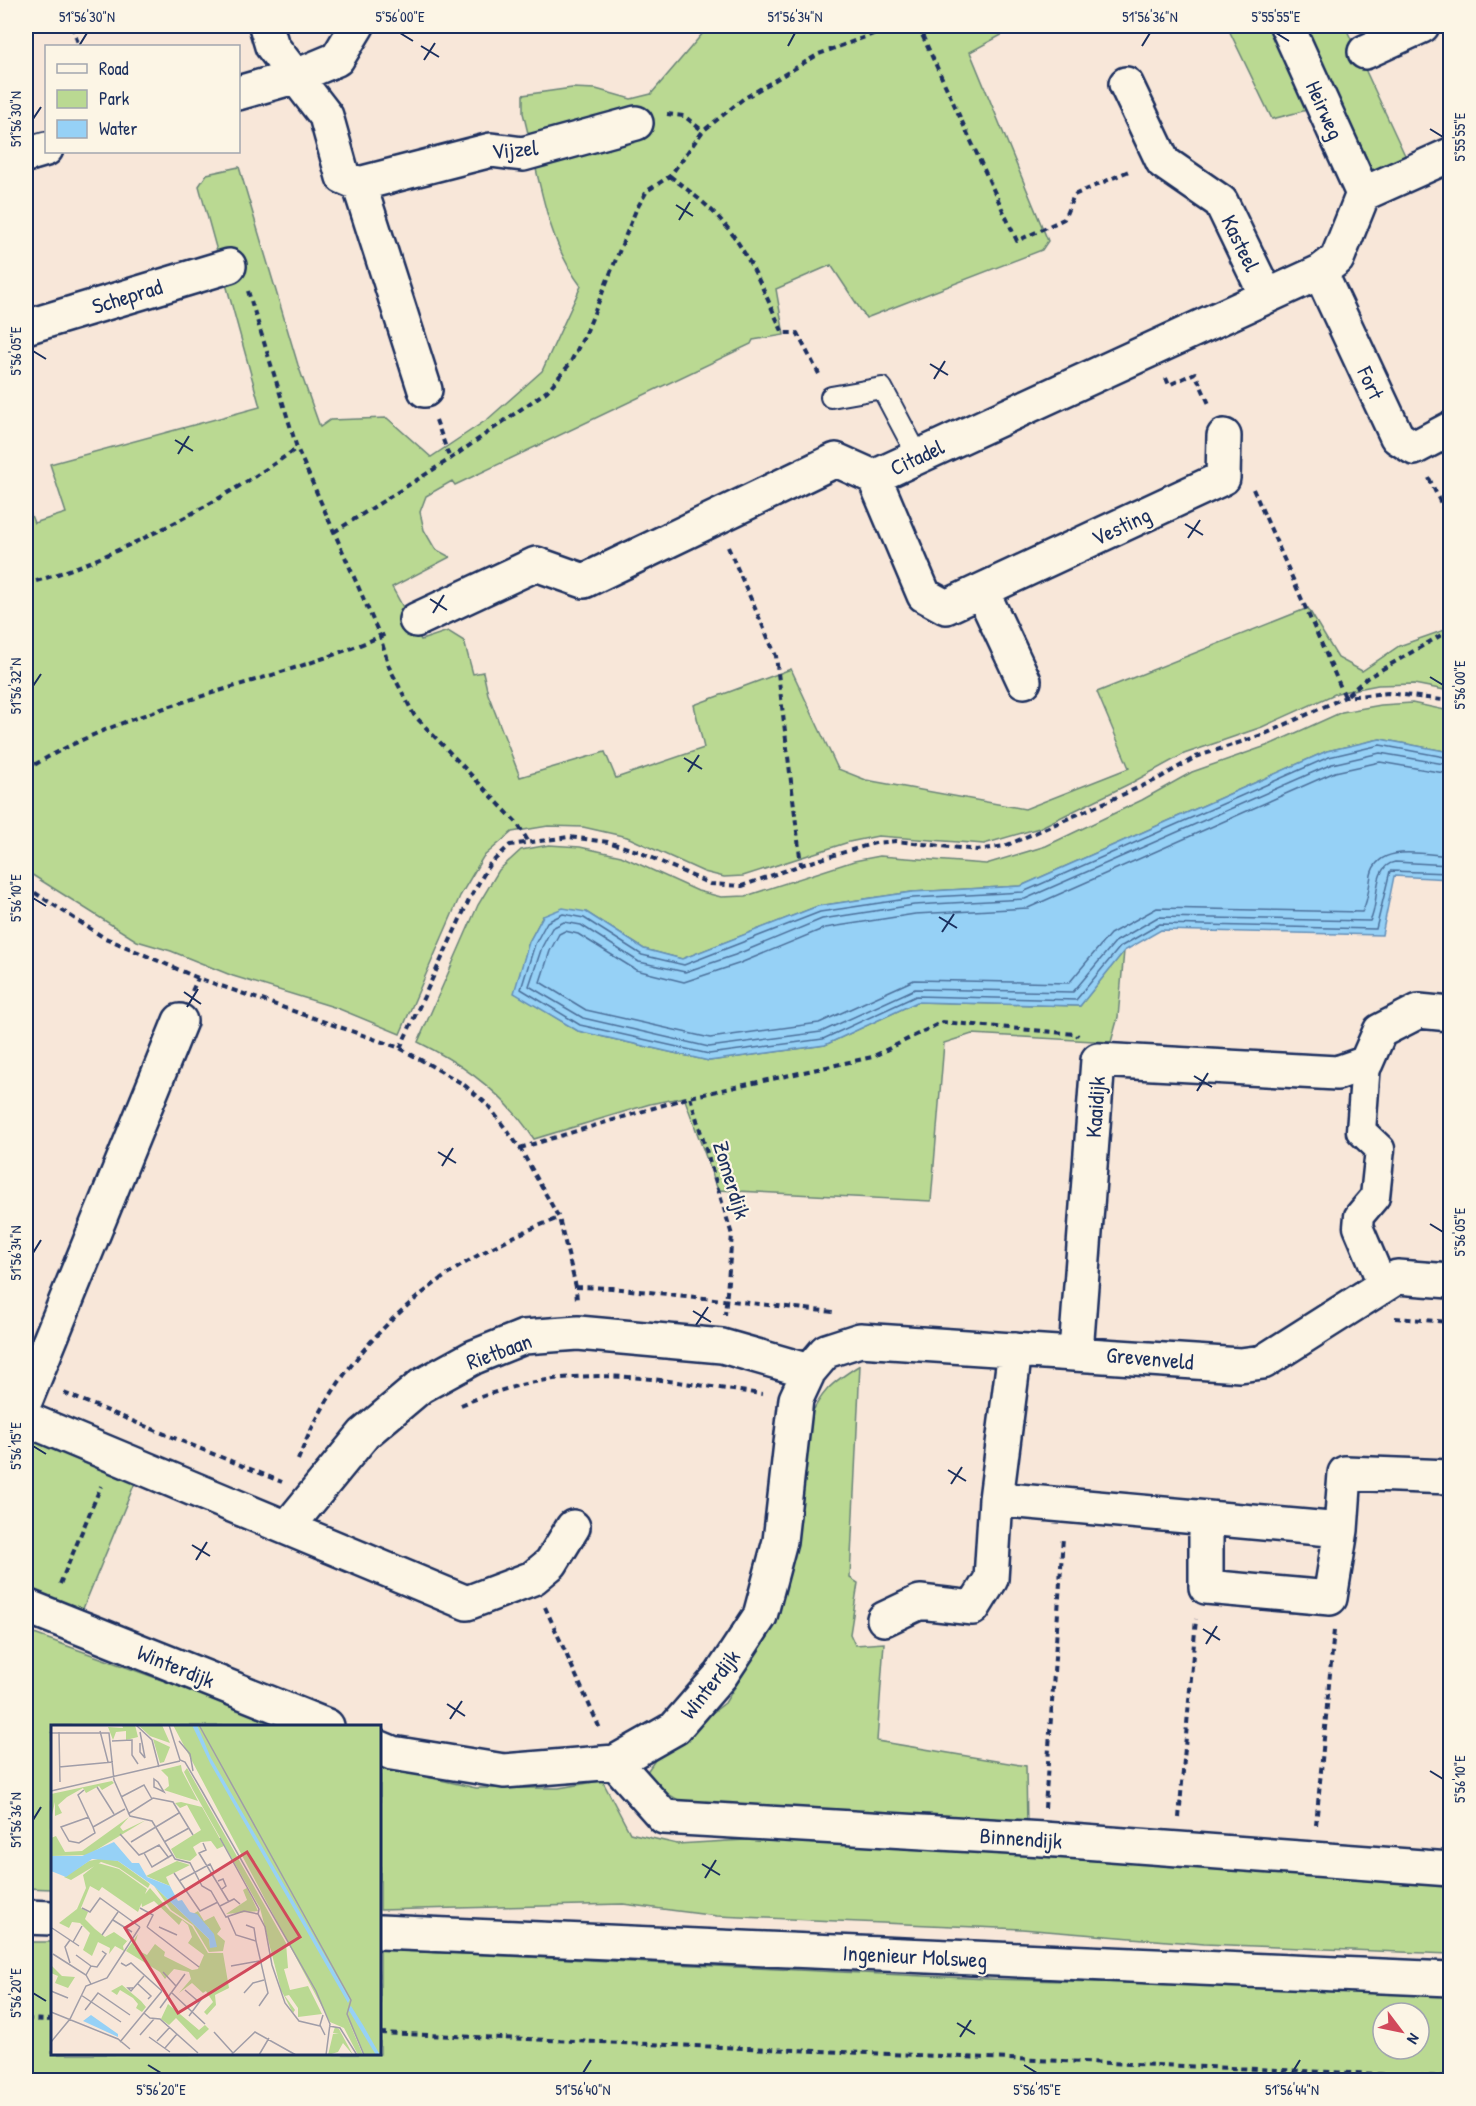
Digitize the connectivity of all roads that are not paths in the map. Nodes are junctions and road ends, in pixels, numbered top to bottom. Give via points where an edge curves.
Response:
1 (266, 26) edge
2 (357, 26) edge
3 (1287, 26) edge
4 (1422, 26) edge
5 (1365, 52) dead end
6 (294, 77) junction
7 (1126, 84) dead end
8 (240, 92) edge
9 (636, 123) dead end
10 (45, 149) edge
11 (1450, 154) edge
12 (26, 155) edge
13 (359, 184) junction
14 (1363, 194) junction
15 (229, 266) road end
16 (1320, 272) junction
17 (1266, 295) junction
18 (26, 327) edge
19 (425, 390) road end
20 (831, 397) road end
21 (1450, 429) edge
22 (1224, 436) road end
23 (918, 456) junction
24 (874, 477) junction
25 (982, 591) junction
26 (416, 620) dead end
27 (1024, 681) dead end
28 (1450, 1014) edge
29 (180, 1021) dead end
30 (1366, 1063) junction
31 (1450, 1281) edge
32 (1383, 1286) junction
33 (1015, 1350) junction
34 (1076, 1352) junction
35 (818, 1361) junction
36 (26, 1399) edge
37 (26, 1419) edge
38 (1450, 1477) edge
39 (996, 1499) junction
40 (1206, 1518) junction
41 (573, 1527) dead end
42 (287, 1528) junction
43 (1341, 1530) junction
44 (26, 1606) edge
45 (884, 1619) dead end
46 (324, 1725) edge
47 (381, 1748) edge
48 (615, 1762) junction
49 (1450, 1869) edge
50 (26, 1917) edge
51 (51, 1918) edge
52 (381, 1932) edge
53 (1450, 1979) edge

1 - 6 street via 272,46
2 - 6 street via 337,59
3 - 14 street, Heirweg
4 - 5 street
6 - 8 street
6 - 13 street via 326,116 343,177
7 - 17 street, Kasteel via 1163,162 1221,202
9 - 13 street, Vijzel via 523,154 491,150
10 - 12 street
11 - 14 street
13 - 19 street
14 - 16 street via 1337,259
15 - 18 street, Scheprad
16 - 17 street, Citadel
16 - 21 street, Fort via 1397,437 1414,448
17 - 23 street, Citadel
20 - 23 lane via 882,388
22 - 25 street, Vesting via 1223,478
23 - 24 street, Citadel
24 - 25 street, Vesting via 924,595 945,607
24 - 26 street, Citadel via 836,460 584,581 536,564
25 - 27 street
28 - 30 street via 1419,1011 1380,1031
29 - 36 street
30 - 32 street via 1361,1131 1380,1149 1375,1197 1359,1216 1358,1227
30 - 34 street, Kaaidijk via 1337,1073 1098,1060
31 - 32 street, Grevenveld via 1397,1277
32 - 34 street, Grevenveld via 1263,1362 1240,1365
33 - 34 street, Grevenveld
33 - 35 street, Grevenveld via 860,1340
33 - 39 street
35 - 42 street, Rietbaan via 722,1346 578,1333 524,1337 474,1357 421,1386 364,1434
35 - 48 street, Winterdijk via 796,1399 780,1541 760,1616 721,1675 675,1728
37 - 42 street
38 - 43 street via 1346,1473
39 - 40 street
39 - 45 street via 991,1579 974,1608 920,1602
40 - 43 street
40 - 43 street via 1206,1587 1330,1598
41 - 42 street via 550,1563 533,1578 467,1604
44 - 46 street, Winterdijk
47 - 48 street, Winterdijk via 504,1771
48 - 49 street, Binnendijk via 664,1816
50 - 51 street
52 - 53 street, Ingenieur Molsweg

